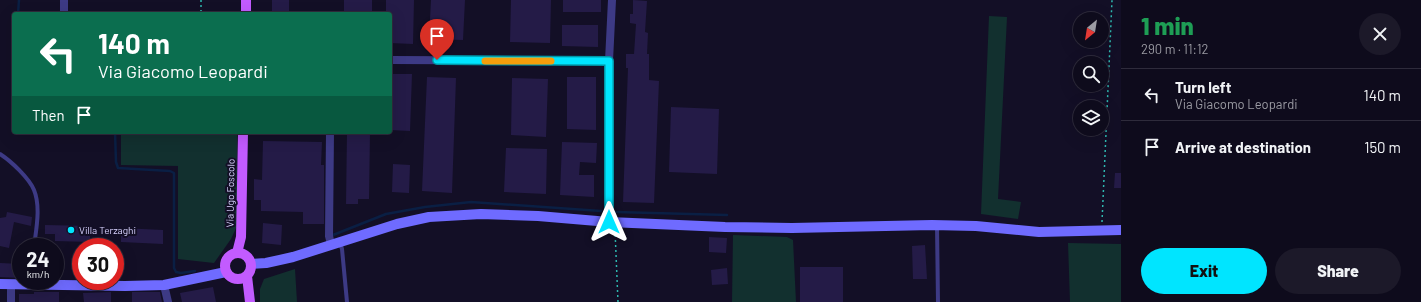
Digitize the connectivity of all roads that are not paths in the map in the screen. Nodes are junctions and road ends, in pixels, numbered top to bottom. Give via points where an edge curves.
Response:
1 (64, 0) edge
2 (246, 0) edge
3 (612, 0) edge
4 (64, 12) edge
5 (246, 12) edge
6 (392, 60) edge
7 (609, 61) junction
8 (243, 134) edge
9 (330, 134) edge
10 (0, 154) edge
11 (612, 222) junction
12 (937, 225) junction
13 (1121, 230) edge
14 (35, 238) edge
15 (335, 243) junction
16 (237, 253) junction
17 (251, 264) junction
18 (226, 272) junction
19 (247, 276) junction
20 (64, 283) edge
21 (0, 284) edge
22 (11, 284) joint
23 (164, 285) junction
24 (10, 302) edge
25 (168, 302) edge
26 (250, 302) edge
27 (347, 302) edge
28 (938, 302) edge

1 - 4 street
2 - 5 main road
3 - 7 street
6 - 7 street
7 - 11 street
8 - 16 main road, Via Ugo Foscolo via 241,237
9 - 15 street via 329,236
10 - 14 lane via 9,160 34,190 37,206
11 - 12 street via 792,228
11 - 15 street via 538,216 454,215 397,224
12 - 13 street via 1039,232
12 - 28 lane
15 - 17 street via 273,262
15 - 27 lane via 342,249
16 - 17 main road via 246,256
16 - 18 main road via 232,254 226,261
17 - 19 main road
18 - 19 main road via 233,279 239,280
18 - 23 street
19 - 26 main road
20 - 23 street
21 - 22 street
22 - 24 street
23 - 25 street

